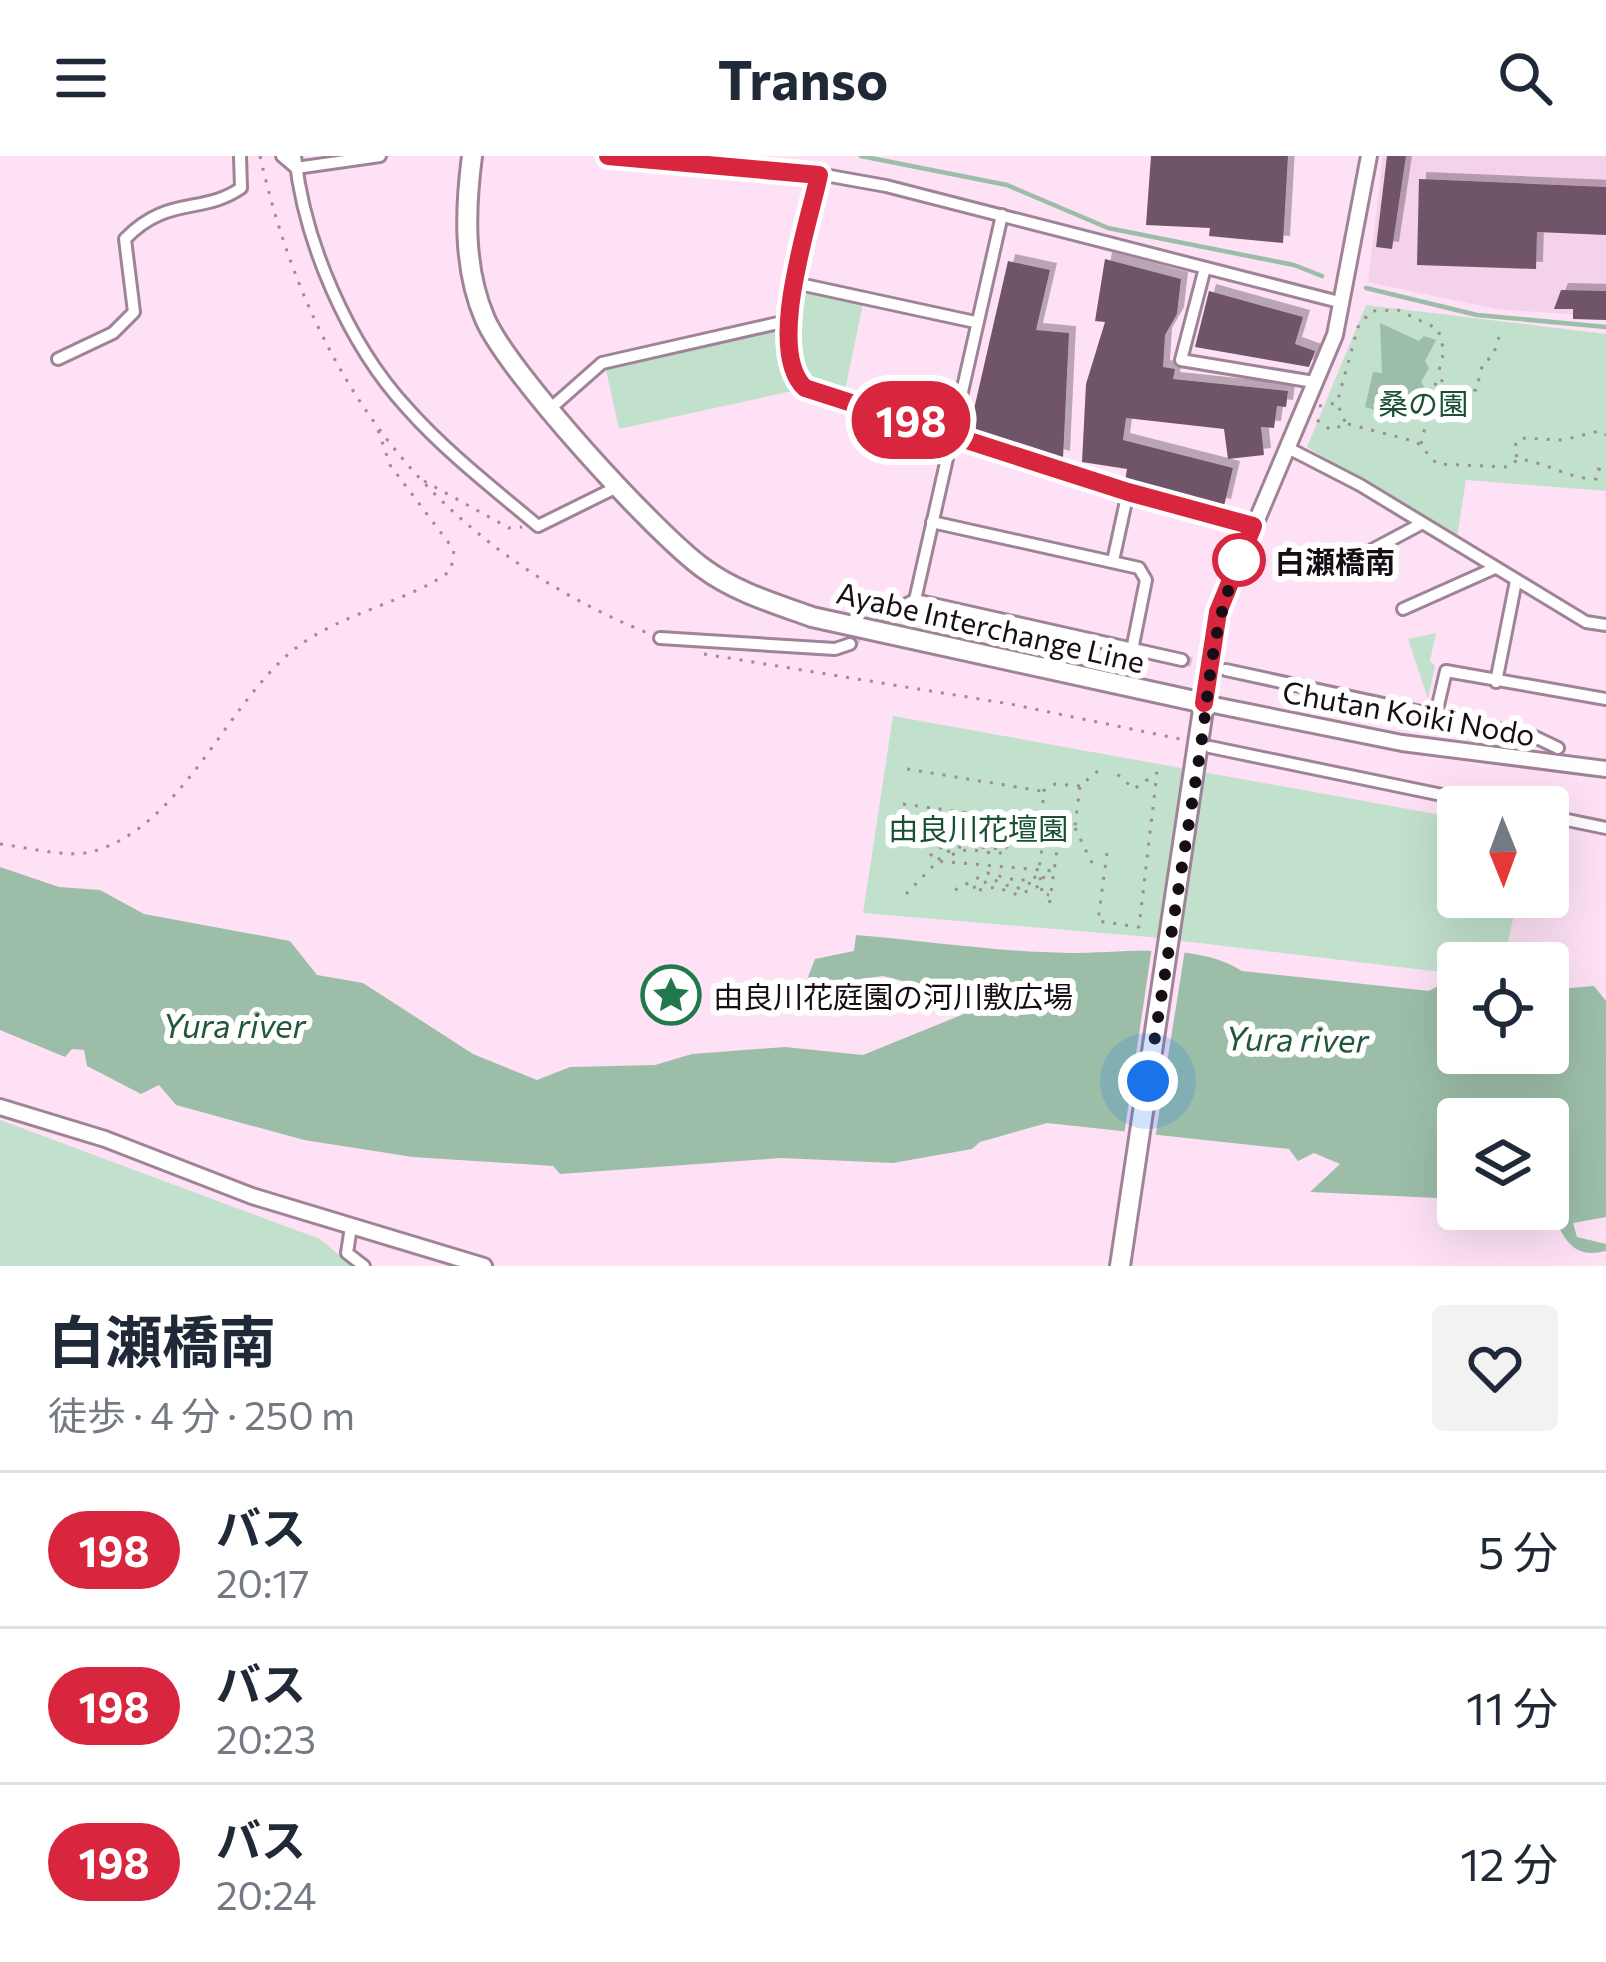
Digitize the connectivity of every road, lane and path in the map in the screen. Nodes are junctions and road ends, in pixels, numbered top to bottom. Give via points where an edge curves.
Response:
1 (240, 156) edge
2 (260, 156) edge
3 (282, 156) edge
4 (379, 156) edge
5 (472, 156) edge
6 (608, 156) edge
7 (1369, 156) edge
8 (295, 162) edge
9 (819, 175) junction
10 (1002, 215) junction
11 (1205, 268) junction
12 (795, 283) junction
13 (1343, 303) junction
14 (787, 321) junction
15 (975, 322) junction
16 (1498, 337) dead end
17 (58, 359) dead end
18 (1437, 378) junction
19 (1314, 382) junction
20 (1337, 403) junction
21 (551, 408) junction
22 (1346, 424) junction
23 (377, 428) junction
24 (953, 433) junction
25 (1606, 435) edge
26 (1421, 446) junction
27 (1290, 449) junction
28 (1518, 459) junction
29 (1606, 471) edge
30 (423, 480) junction
31 (620, 485) junction
32 (1128, 492) junction
33 (932, 522) junction
34 (1419, 525) junction
35 (538, 526) junction
36 (1253, 526) junction
37 (1372, 550) dead end
38 (1113, 561) junction
39 (1495, 568) junction
40 (1516, 581) junction
41 (915, 600) junction
42 (1403, 609) dead end
43 (886, 614) tunnel mouth
44 (1604, 626) edge
45 (659, 638) joint
46 (850, 644) tunnel mouth
47 (1132, 650) junction
48 (694, 651) dead end
49 (1182, 660) tunnel mouth
50 (1226, 670) tunnel mouth
51 (1496, 682) junction
52 (1606, 699) edge
53 (1204, 703) junction
54 (1436, 714) junction
55 (1180, 740) dead end
56 (1558, 748) dead end
57 (1204, 752) junction
58 (907, 769) dead end
59 (1606, 769) edge
60 (1099, 770) dead end
61 (1117, 774) dead end
62 (1080, 786) junction
63 (1043, 791) junction
64 (1437, 795) edge
65 (903, 804) dead end
66 (1043, 817) junction
67 (1569, 820) edge
68 (909, 823) dead end
69 (1075, 826) junction
70 (1606, 828) edge
71 (1059, 836) junction
72 (0, 844) edge
73 (1007, 846) junction
74 (1107, 853) dead end
75 (952, 855) dead end
76 (930, 856) dead end
77 (938, 861) junction
78 (1094, 867) dead end
79 (1039, 870) junction
80 (1054, 872) junction
81 (1043, 881) junction
82 (976, 889) dead end
83 (955, 890) dead end
84 (906, 894) dead end
85 (1051, 895) junction
86 (1049, 908) dead end
87 (0, 1107) edge
88 (352, 1227) junction
89 (364, 1266) edge
90 (484, 1266) edge
91 (1120, 1266) edge

1 - 17 street via 241,188 168,207 125,239 134,312 113,334
2 - 23 path via 279,242 310,316
3 - 8 street
4 - 8 street
5 - 21 main road, Ayabe Interchange Line via 467,244 476,294 487,323
6 - 9 street
7 - 13 street
8 - 35 street via 325,268 386,382
9 - 10 street
9 - 12 street
10 - 11 street
10 - 15 street
11 - 13 street
11 - 19 street via 1181,360
12 - 14 street
12 - 15 street
13 - 19 street
14 - 21 street via 602,362
14 - 24 street via 796,380 805,388
15 - 24 street
16 - 18 path via 1476,390 1462,392
18 - 20 path via 1444,351 1438,329 1398,310 1371,310 1355,326
18 - 26 path
19 - 27 street
20 - 22 path
20 - 22 path via 1319,406 1314,416 1331,430
21 - 31 main road, Ayabe Interchange Line
22 - 26 path
23 - 30 path
23 - 72 path via 390,465 454,550 451,570 295,648 166,802 127,834 90,852
24 - 32 street
24 - 33 street
25 - 28 path via 1520,438
26 - 28 path via 1437,464 1510,467
27 - 34 street
27 - 36 street
28 - 29 path via 1550,463 1578,479
30 - 35 path via 509,528
30 - 45 path via 449,512 526,572 582,607
31 - 35 street
31 - 53 main road, Ayabe Interchange Line via 706,571 760,599
32 - 36 street
32 - 38 street
33 - 38 street
33 - 41 street
34 - 37 street
34 - 39 street
36 - 53 street via 1218,612
38 - 47 street via 1138,568 1146,580
39 - 40 street
39 - 42 street
40 - 44 street
40 - 51 street
41 - 43 street
41 - 47 street
45 - 46 street via 836,650
47 - 49 street
48 - 55 path
50 - 54 street
51 - 52 street
51 - 54 street via 1446,671
53 - 57 main road
53 - 59 street, Chutan Koiki Nodo via 1402,743
54 - 56 street
57 - 64 street
57 - 91 main road
58 - 63 path
60 - 62 path
61 - 74 path via 1134,789 1157,773 1139,927 1098,921
62 - 63 path
62 - 69 path
63 - 66 path
65 - 66 path
66 - 71 path
67 - 70 street
68 - 71 path
69 - 71 path
69 - 78 path
71 - 80 path
73 - 75 path via 995,855 971,848
73 - 76 path via 969,838
73 - 77 path via 970,842
73 - 79 path via 1012,837 1043,841
77 - 79 path
77 - 84 path
79 - 80 path
80 - 85 path
81 - 82 path via 1018,895
81 - 83 path via 987,873
81 - 85 path via 1041,894
85 - 86 path
87 - 88 street
88 - 89 street via 347,1253
88 - 90 street

